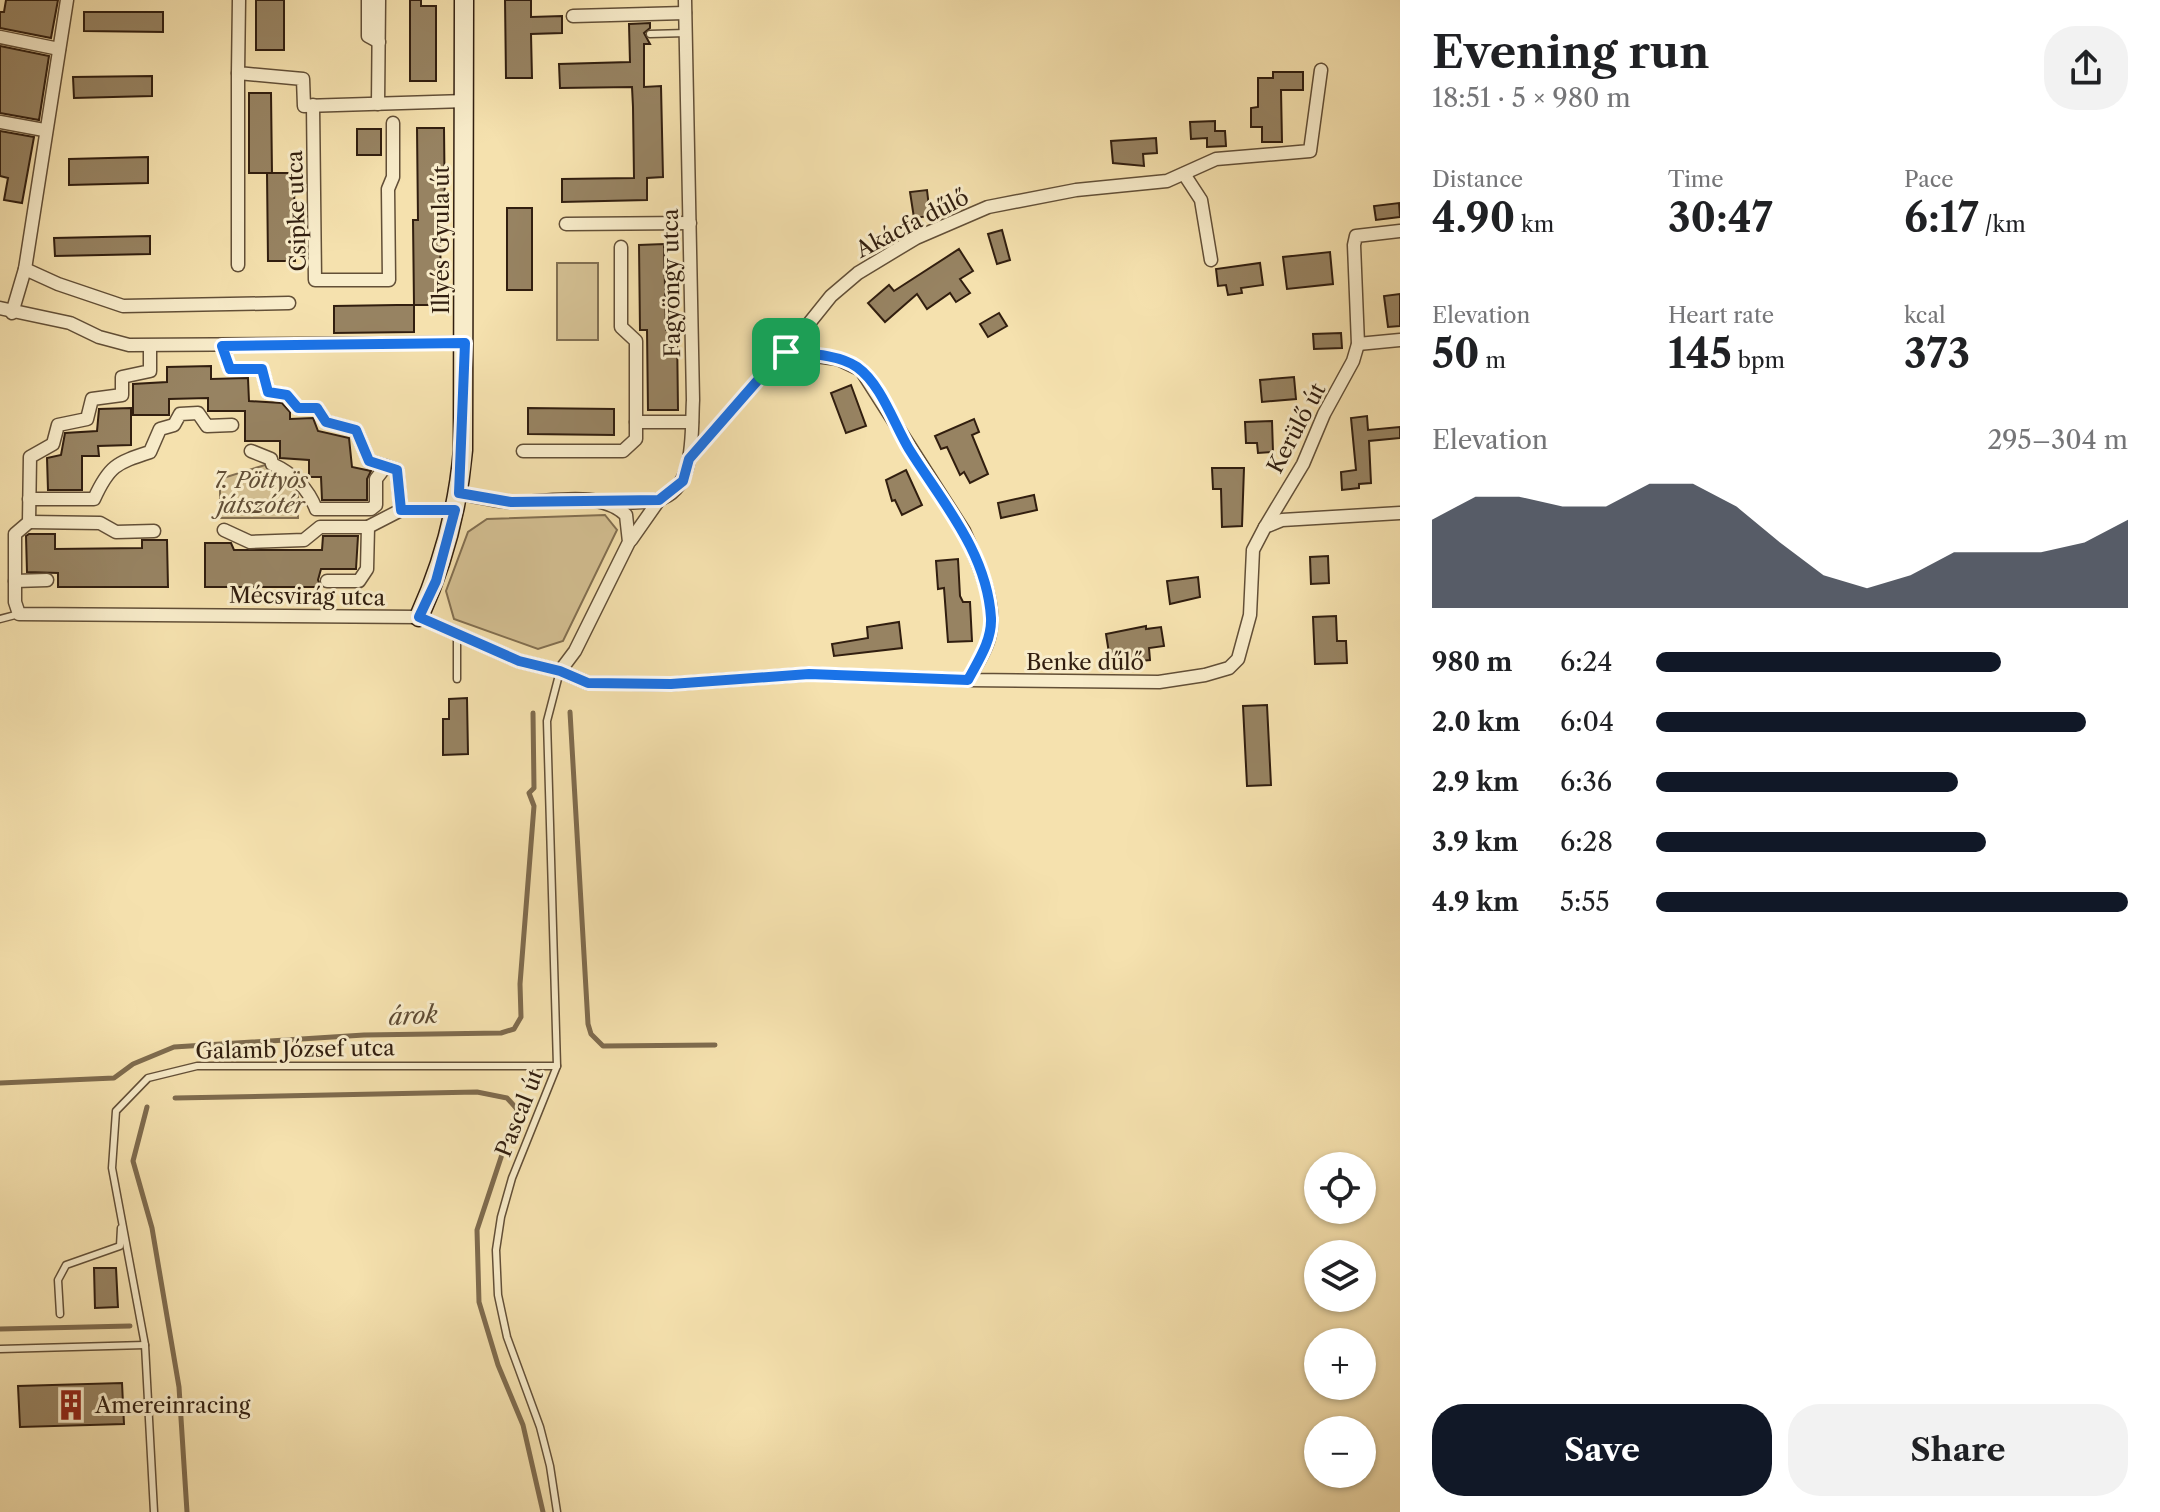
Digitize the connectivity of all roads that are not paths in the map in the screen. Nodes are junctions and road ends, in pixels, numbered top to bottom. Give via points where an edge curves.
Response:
1 (67, 0) edge
2 (239, 0) edge
3 (368, 0) edge
4 (379, 0) edge
5 (464, 0) edge
6 (685, 6) edge
7 (573, 16) dead end
8 (686, 33) junction
9 (650, 34) dead end
10 (0, 37) edge
11 (379, 42) junction
12 (59, 49) junction
13 (1321, 70) dead end
14 (238, 73) junction
15 (466, 101) junction
16 (378, 104) junction
17 (313, 105) junction
18 (0, 122) edge
19 (393, 123) dead end
20 (44, 130) junction
21 (1184, 174) junction
22 (690, 223) junction
23 (566, 224) dead end
24 (1400, 231) edge
25 (621, 247) dead end
26 (1211, 260) dead end
27 (238, 265) dead end
28 (25, 269) junction
29 (289, 303) dead end
30 (6, 311) edge
31 (1400, 340) edge
32 (465, 343) junction
33 (1358, 344) junction
34 (150, 346) junction
35 (222, 346) junction
36 (786, 352) junction
37 (636, 422) junction
38 (692, 422) junction
39 (232, 425) dead end
40 (251, 451) dead end
41 (523, 451) dead end
42 (689, 459) junction
43 (386, 466) junction
44 (29, 499) junction
45 (659, 500) junction
46 (457, 502) junction
47 (606, 503) junction
48 (401, 510) junction
49 (1400, 513) edge
50 (29, 522) junction
51 (368, 527) junction
52 (1265, 527) junction
53 (224, 530) dead end
54 (154, 531) dead end
55 (629, 542) junction
56 (47, 580) dead end
57 (15, 581) junction
58 (327, 581) dead end
59 (19, 614) junction
60 (419, 617) junction
61 (0, 619) edge
62 (457, 636) junction
63 (560, 671) junction
64 (457, 679) dead end
65 (968, 680) junction
66 (557, 1066) junction
67 (122, 1220) junction
68 (60, 1314) dead end
69 (145, 1345) junction
70 (0, 1349) edge
71 (154, 1512) edge
72 (557, 1512) edge

1 - 12 street
2 - 14 street
3 - 11 street via 368,36
4 - 11 street
5 - 15 street, Illyés Gyula út
6 - 7 street
6 - 8 street, Fagyöngy utca
8 - 9 lane
8 - 22 street, Fagyöngy utca
10 - 12 street
11 - 16 street
12 - 20 street
13 - 21 street, Akácfa dűlő via 1310,151 1216,159
14 - 17 street, Csipke utca via 303,79 304,106
14 - 27 street
15 - 16 street
15 - 32 street, Illyés Gyula út
16 - 17 street
17 - 19 street, Csipke utca via 315,280 389,280
18 - 20 street
20 - 28 street
21 - 26 street via 1201,200
21 - 36 street, Akácfa dűlő via 1167,181 1076,190 988,207 916,238 831,296
22 - 23 street
22 - 38 street, Fagyöngy utca
24 - 33 street, Kerülő út via 1356,236
25 - 37 street via 621,327 636,341
28 - 29 street via 123,306
28 - 30 street
30 - 34 street
31 - 33 street
32 - 35 street
32 - 46 street, Illyés Gyula út
33 - 52 street, Kerülő út via 1303,464
34 - 35 street
34 - 44 street via 150,371 122,377 122,395 92,399 87,419 58,425 53,444 30,457
35 - 43 street via 230,369 262,369 268,392 287,395 298,408 317,408 326,422 356,430 369,461
36 - 42 street, Akácfa dűlő
36 - 65 street via 838,359 861,370 964,531 991,619 989,639
37 - 38 street
37 - 41 street via 636,439 623,451
38 - 42 street, Fagyöngy utca
39 - 44 street via 207,426 198,413 180,414 174,425 160,429 150,452 118,462 94,499
40 - 43 street via 286,471 309,492 316,509 371,509 376,505 376,479
42 - 45 street, Fagyöngy utca via 683,481
43 - 48 street via 397,470
44 - 50 street
45 - 47 street
45 - 55 street, Fagyöngy utca
46 - 47 street
46 - 48 street
46 - 60 street, Illyés Gyula út via 436,581
47 - 55 street via 626,515
48 - 51 street
49 - 52 street via 1282,520
50 - 54 street via 100,523 116,532
50 - 57 street via 15,534
51 - 53 street via 320,527 304,540 250,542
51 - 58 street, Mécsvirág utca via 367,569 359,581
52 - 65 street, Benke dűlő via 1253,550 1244,644 1229,668 1159,682
55 - 63 street, Fagyöngy utca
56 - 57 street
57 - 59 street
59 - 60 street, Mécsvirág utca
59 - 61 lane
60 - 62 street, Mécsvirág utca
62 - 63 street, Mécsvirág utca
62 - 64 lane
63 - 65 street, Benke dűlő via 588,683 671,684 809,674
63 - 66 lane, Pascal út via 547,721
66 - 67 lane, Galamb József utca via 197,1066 148,1078 116,1111 112,1168
66 - 72 lane, Pascal út via 512,1178 496,1250 507,1337 540,1427
67 - 68 lane via 120,1246 66,1265 58,1280
67 - 69 lane, Galamb József utca
69 - 70 lane
69 - 71 lane, Galamb József utca

